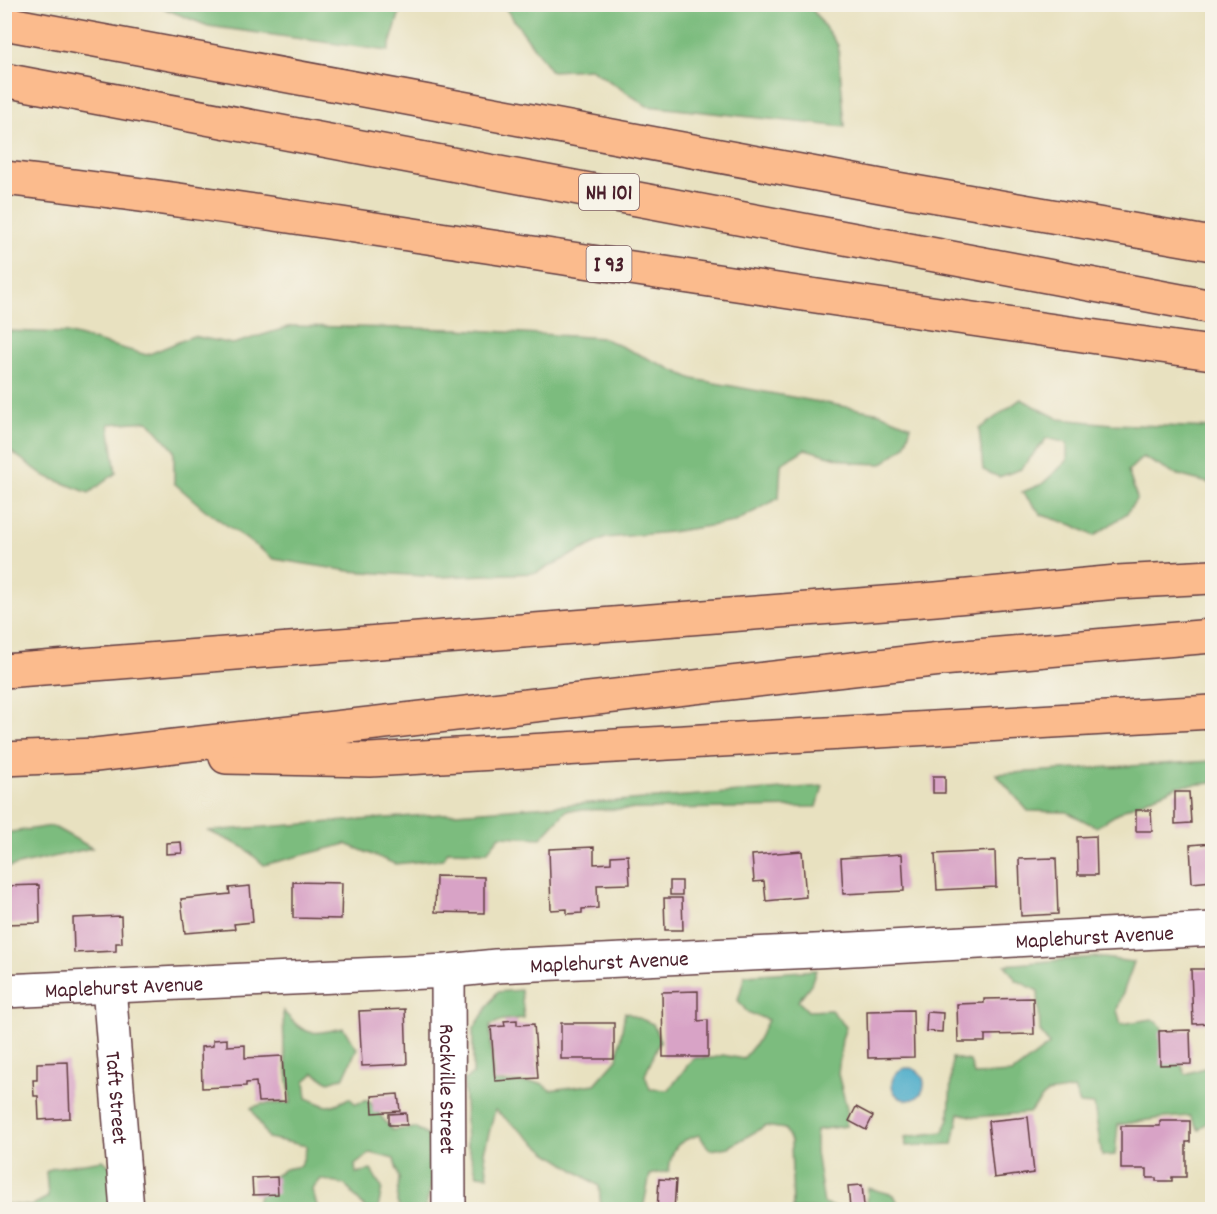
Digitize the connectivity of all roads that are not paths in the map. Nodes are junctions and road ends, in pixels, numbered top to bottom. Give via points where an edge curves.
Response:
1 (4, 23) edge
2 (4, 80) edge
3 (4, 178) edge
4 (1212, 244) edge
5 (1212, 307) edge
6 (1212, 353) edge
7 (1212, 577) edge
8 (1212, 636) edge
9 (4, 671) edge
10 (1212, 712) edge
11 (95, 755) junction
12 (4, 759) edge
13 (1212, 929) edge
14 (448, 971) junction
15 (109, 987) junction
16 (4, 991) edge
17 (127, 1209) edge
18 (449, 1209) edge

1 - 4 highway
2 - 5 highway, NH 101
3 - 6 highway, I 93 via 260,212
7 - 9 highway
8 - 11 highway via 941,658
10 - 11 highway via 370,760
11 - 12 highway
13 - 14 street, Maplehurst Avenue
14 - 15 street, Maplehurst Avenue
14 - 18 street, Rockville Street
15 - 16 street, Maplehurst Avenue
15 - 17 street, Taft Street

